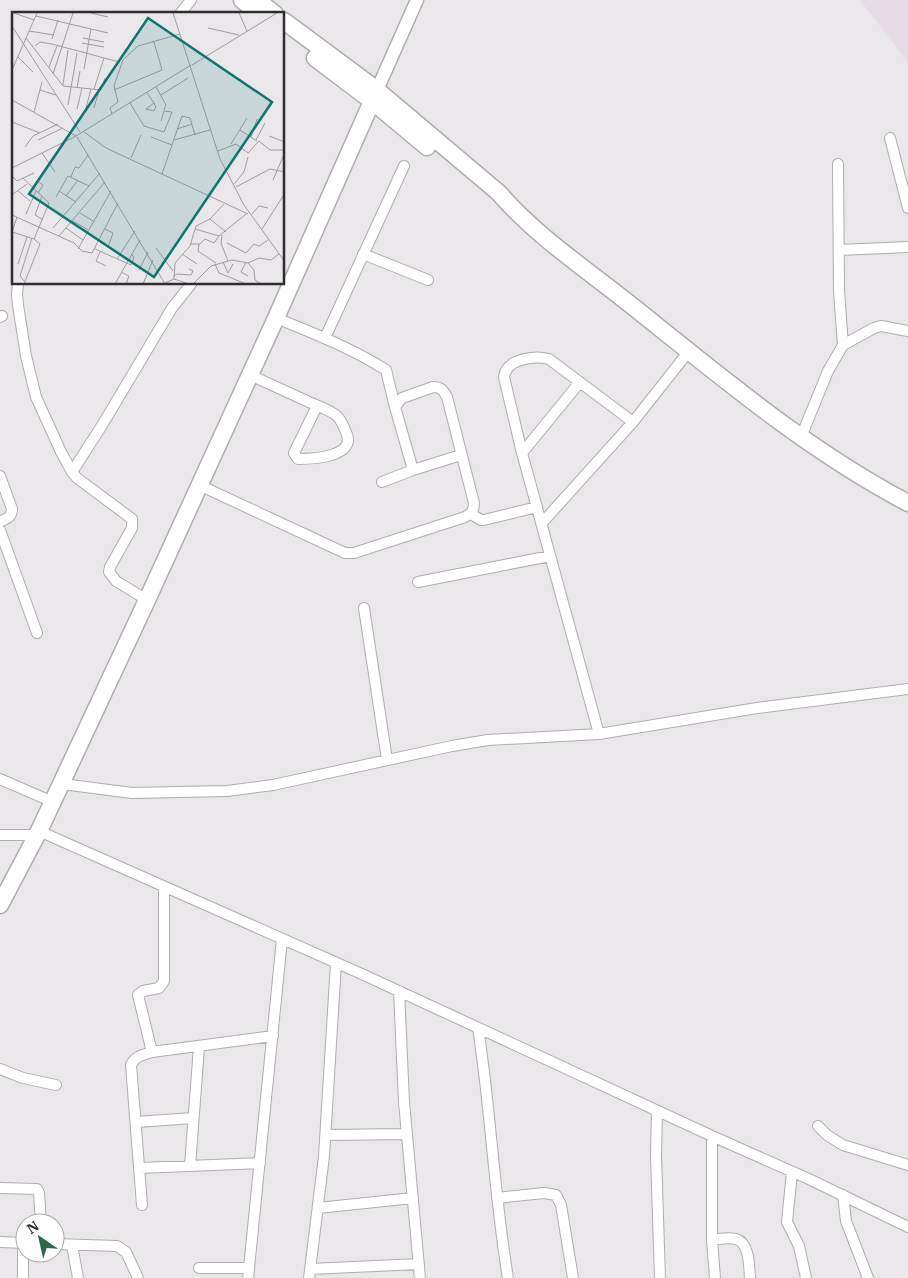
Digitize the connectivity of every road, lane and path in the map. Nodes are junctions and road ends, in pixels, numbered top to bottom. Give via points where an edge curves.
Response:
1 (191, 0) edge
2 (242, 0) edge
3 (257, 0) edge
4 (417, 0) edge
5 (182, 12) edge
6 (256, 12) edge
7 (272, 12) edge
8 (285, 22) edge
9 (285, 35) edge
10 (374, 95) junction
11 (890, 138) dead end
12 (838, 164) dead end
13 (404, 166) dead end
14 (908, 208) edge
15 (908, 247) edge
16 (839, 250) junction
17 (363, 254) junction
18 (428, 280) dead end
19 (18, 285) edge
20 (190, 285) edge
21 (276, 318) junction
22 (908, 331) edge
23 (325, 338) junction
24 (843, 345) junction
25 (689, 351) junction
26 (250, 375) junction
27 (580, 382) junction
28 (317, 406) junction
29 (395, 407) junction
30 (633, 422) junction
31 (801, 437) junction
32 (522, 453) junction
33 (461, 455) junction
34 (413, 470) junction
35 (72, 472) junction
36 (0, 476) edge
37 (382, 482) dead end
38 (199, 485) junction
39 (908, 503) edge
40 (538, 508) junction
41 (471, 514) junction
42 (0, 522) edge
43 (542, 523) junction
44 (0, 530) edge
45 (550, 556) junction
46 (418, 582) dead end
47 (147, 600) junction
48 (364, 608) dead end
49 (37, 633) dead end
50 (908, 689) edge
51 (600, 734) junction
52 (387, 760) junction
53 (0, 779) edge
54 (62, 784) junction
55 (53, 802) junction
56 (38, 833) junction
57 (0, 835) edge
58 (164, 887) junction
59 (0, 906) edge
60 (282, 939) junction
61 (336, 963) junction
62 (399, 991) junction
63 (478, 1028) junction
64 (273, 1036) junction
65 (199, 1047) junction
66 (152, 1052) junction
67 (0, 1069) edge
68 (56, 1085) dead end
69 (657, 1111) junction
70 (193, 1118) junction
71 (136, 1122) junction
72 (818, 1126) dead end
73 (407, 1134) junction
74 (326, 1135) junction
75 (712, 1136) junction
76 (260, 1163) junction
77 (908, 1165) edge
78 (190, 1166) junction
79 (139, 1168) junction
80 (792, 1172) junction
81 (0, 1188) edge
82 (843, 1195) junction
83 (413, 1198) junction
84 (497, 1198) junction
85 (142, 1205) dead end
86 (318, 1208) junction
87 (40, 1213) edge
88 (908, 1227) edge
89 (712, 1240) junction
90 (0, 1242) edge
91 (15, 1243) edge
92 (65, 1245) edge
93 (72, 1245) junction
94 (23, 1263) edge
95 (419, 1264) junction
96 (359, 1267) junction
97 (199, 1268) dead end
98 (248, 1273) edge
99 (309, 1274) edge
100 (23, 1278) edge
101 (78, 1278) edge
102 (138, 1278) edge
103 (359, 1278) edge
104 (420, 1278) edge
105 (508, 1278) edge
106 (573, 1278) edge
107 (660, 1278) edge
108 (715, 1278) edge
109 (750, 1278) edge
110 (806, 1278) edge
111 (868, 1278) edge

1 - 5 street
2 - 6 highway
3 - 7 highway
4 - 10 street
8 - 10 highway
9 - 10 highway
10 - 21 highway
10 - 25 highway via 492,200 514,210
11 - 14 street
12 - 16 street
13 - 17 street
15 - 16 street
16 - 24 street
17 - 18 street
17 - 23 street
19 - 35 street via 26,356 36,397
20 - 35 street via 172,308
21 - 23 street
21 - 26 highway
22 - 24 street via 881,326
23 - 29 street via 386,370
24 - 31 street via 828,371
25 - 30 street
25 - 31 highway
26 - 28 street
26 - 38 highway
27 - 30 street
27 - 32 street
27 - 32 street via 542,357 516,362 508,368 504,377
28 - 28 street via 336,415 348,441 337,454 298,459 294,453
29 - 33 street via 402,398 433,387 442,388
29 - 34 street
30 - 43 street
31 - 39 highway
32 - 40 street
33 - 34 street
33 - 41 street via 474,503
34 - 37 street
35 - 47 street via 132,519 132,528 109,572 116,581
36 - 42 street via 12,513
38 - 41 street via 345,553 354,553
38 - 47 highway
40 - 41 street via 484,520
40 - 43 street
43 - 45 street
44 - 49 street
45 - 46 street
45 - 51 street
47 - 54 highway
48 - 52 street
50 - 51 street via 757,708
51 - 52 street via 488,740
52 - 54 street via 273,785 227,791 132,792
53 - 55 street
54 - 55 highway
55 - 56 highway
56 - 57 street
56 - 58 street
56 - 59 highway
58 - 60 street
58 - 66 street via 164,981 159,988 142,991 138,995
60 - 61 street
60 - 64 street
61 - 62 street
61 - 74 street
62 - 63 street
62 - 73 street
63 - 69 street
63 - 84 street
64 - 65 street
64 - 76 street
65 - 66 street
65 - 70 street
66 - 71 street via 136,1058 132,1065
67 - 68 street
69 - 75 street
69 - 107 street
70 - 71 street
70 - 78 street
71 - 79 street
72 - 77 street via 827,1136 843,1145
73 - 74 street
73 - 83 street
74 - 86 street
75 - 80 street
75 - 89 street
76 - 78 street
76 - 98 street
78 - 79 street
79 - 85 street
80 - 82 street
80 - 110 street via 787,1222 799,1246
81 - 87 street via 37,1190
82 - 88 street
82 - 111 street via 846,1221
83 - 86 street
83 - 95 street
84 - 105 street
84 - 106 street via 556,1194 561,1205
86 - 99 street
89 - 108 street
89 - 109 street via 734,1239 742,1243
90 - 91 street
92 - 93 street
93 - 101 street
93 - 102 street via 122,1248
94 - 100 street
95 - 96 street
95 - 104 street
96 - 99 street
96 - 103 street
97 - 98 street

